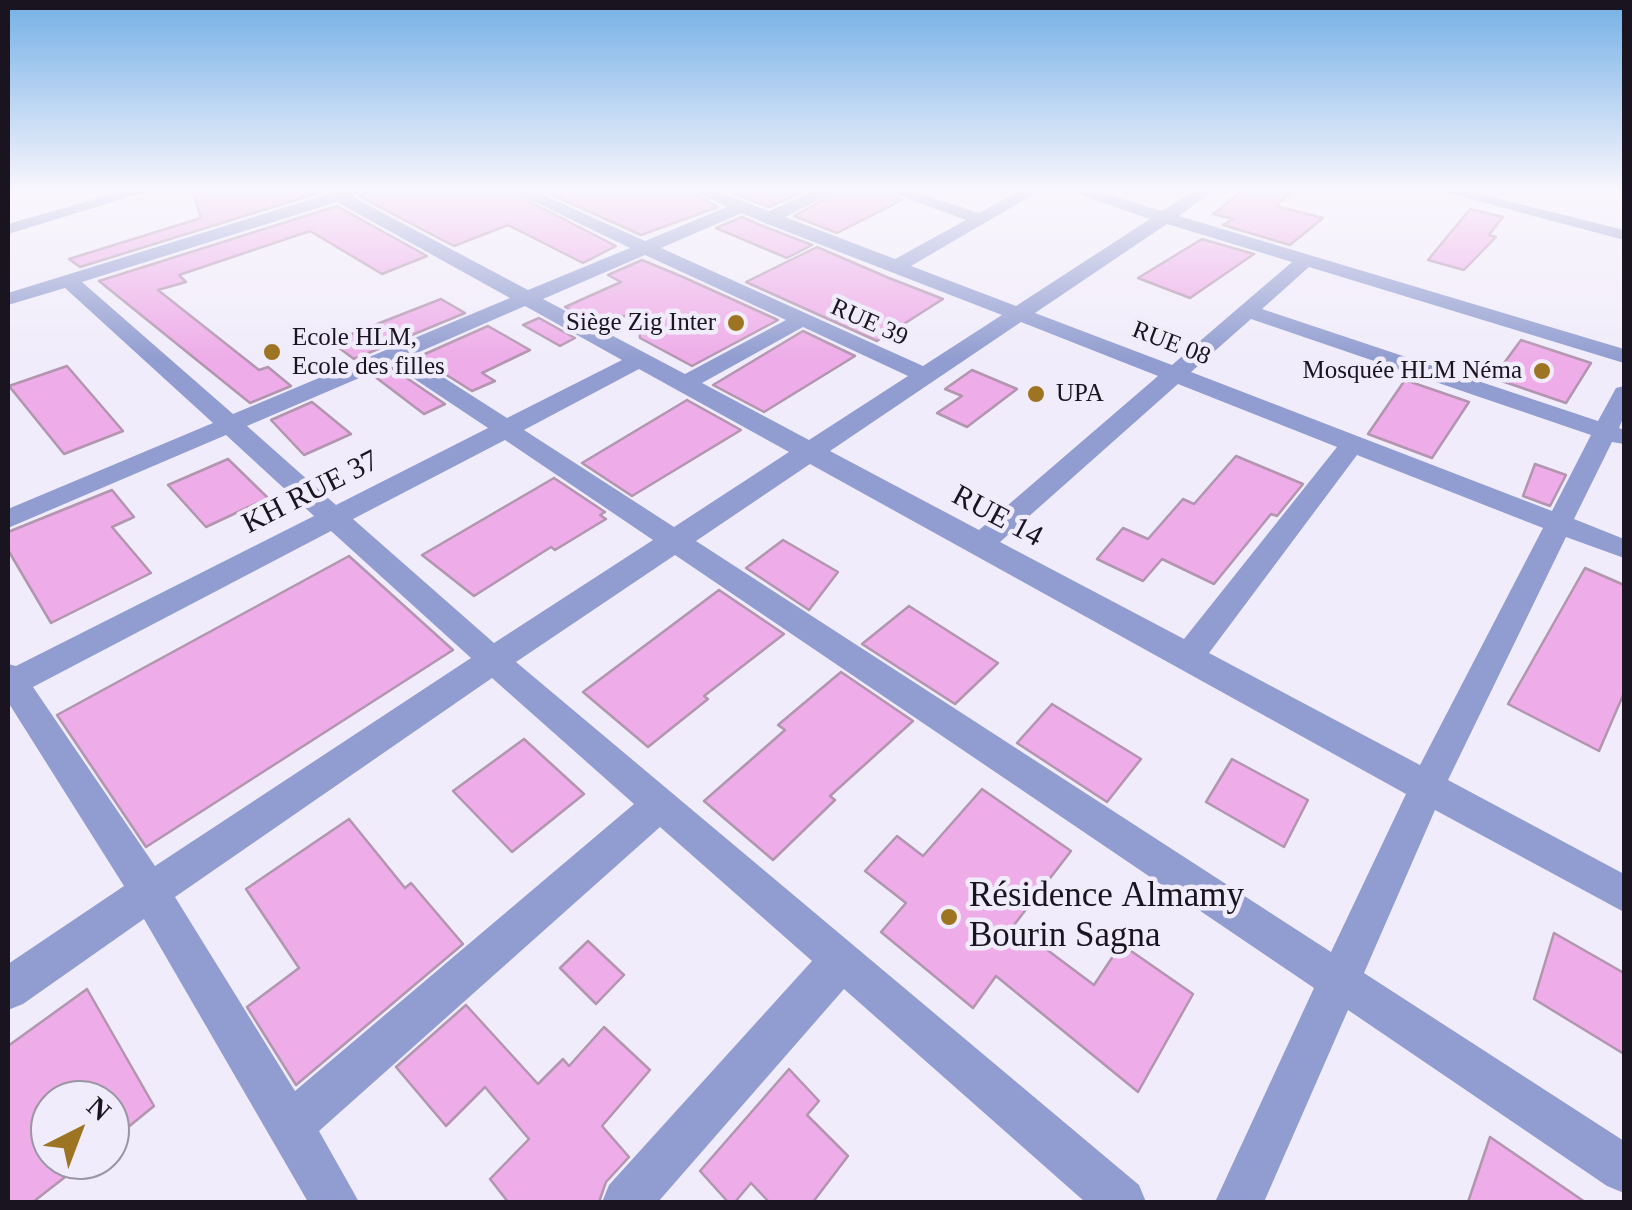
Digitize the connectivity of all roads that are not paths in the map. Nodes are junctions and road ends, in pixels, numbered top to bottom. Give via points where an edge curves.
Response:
1 (178, 246) edge
2 (440, 246) edge
3 (640, 246) edge
4 (647, 246) edge
5 (842, 246) edge
6 (932, 246) edge
7 (1120, 246) edge
8 (1262, 246) edge
9 (643, 248) junction
10 (1306, 260) junction
11 (895, 267) junction
12 (69, 281) junction
13 (526, 297) junction
14 (8, 299) edge
15 (1250, 312) junction
16 (1018, 314) junction
17 (802, 320) junction
18 (394, 355) junction
19 (1624, 356) edge
20 (640, 360) junction
21 (1174, 375) junction
22 (927, 376) junction
23 (683, 384) junction
24 (1624, 393) edge
25 (234, 424) junction
26 (508, 428) junction
27 (1616, 434) edge
28 (1352, 444) junction
29 (812, 453) junction
30 (332, 518) junction
31 (8, 519) edge
32 (1561, 525) junction
33 (679, 542) junction
34 (980, 544) junction
35 (1624, 549) edge
36 (1188, 657) junction
37 (494, 661) junction
38 (10, 679) edge
39 (1427, 787) junction
40 (660, 804) junction
41 (150, 892) junction
42 (1624, 894) edge
43 (840, 960) junction
44 (1337, 978) junction
45 (8, 989) edge
46 (290, 1126) junction
47 (1624, 1168) edge
48 (335, 1202) edge
49 (626, 1202) edge
50 (1122, 1202) edge
51 (1238, 1202) edge

1 - 12 street
2 - 13 street, RUE 14
3 - 9 street, RUE 39
4 - 9 street
5 - 11 street, RUE 08
6 - 11 street
7 - 16 street
8 - 10 street
9 - 13 street
9 - 17 street, RUE 39
10 - 15 street
10 - 19 street
11 - 16 street, RUE 08
12 - 14 street
12 - 25 street
13 - 18 street
13 - 20 street, RUE 14
15 - 21 street
15 - 27 street
16 - 21 street, RUE 08
16 - 22 street
17 - 22 street, RUE 39
17 - 23 street
18 - 25 street
18 - 26 street
20 - 23 street, RUE 14
20 - 26 street, KH RUE 37
21 - 28 street, RUE 08
21 - 34 street
22 - 29 street
23 - 29 street, RUE 14
24 - 27 street
25 - 30 street
25 - 31 street
26 - 30 street, KH RUE 37
26 - 33 street
27 - 32 street
28 - 32 street, RUE 08
28 - 36 street
29 - 33 street
29 - 34 street, RUE 14
30 - 37 street
30 - 38 street, KH RUE 37
32 - 35 street, RUE 08
32 - 39 street
33 - 37 street
33 - 44 street
34 - 36 street, RUE 14
36 - 39 street, RUE 14
37 - 40 street
37 - 41 street
38 - 41 street
39 - 42 street, RUE 14
39 - 44 street
40 - 43 street
40 - 46 street
41 - 45 street
41 - 46 street
43 - 49 street
43 - 50 street
44 - 47 street
44 - 51 street
46 - 48 street

